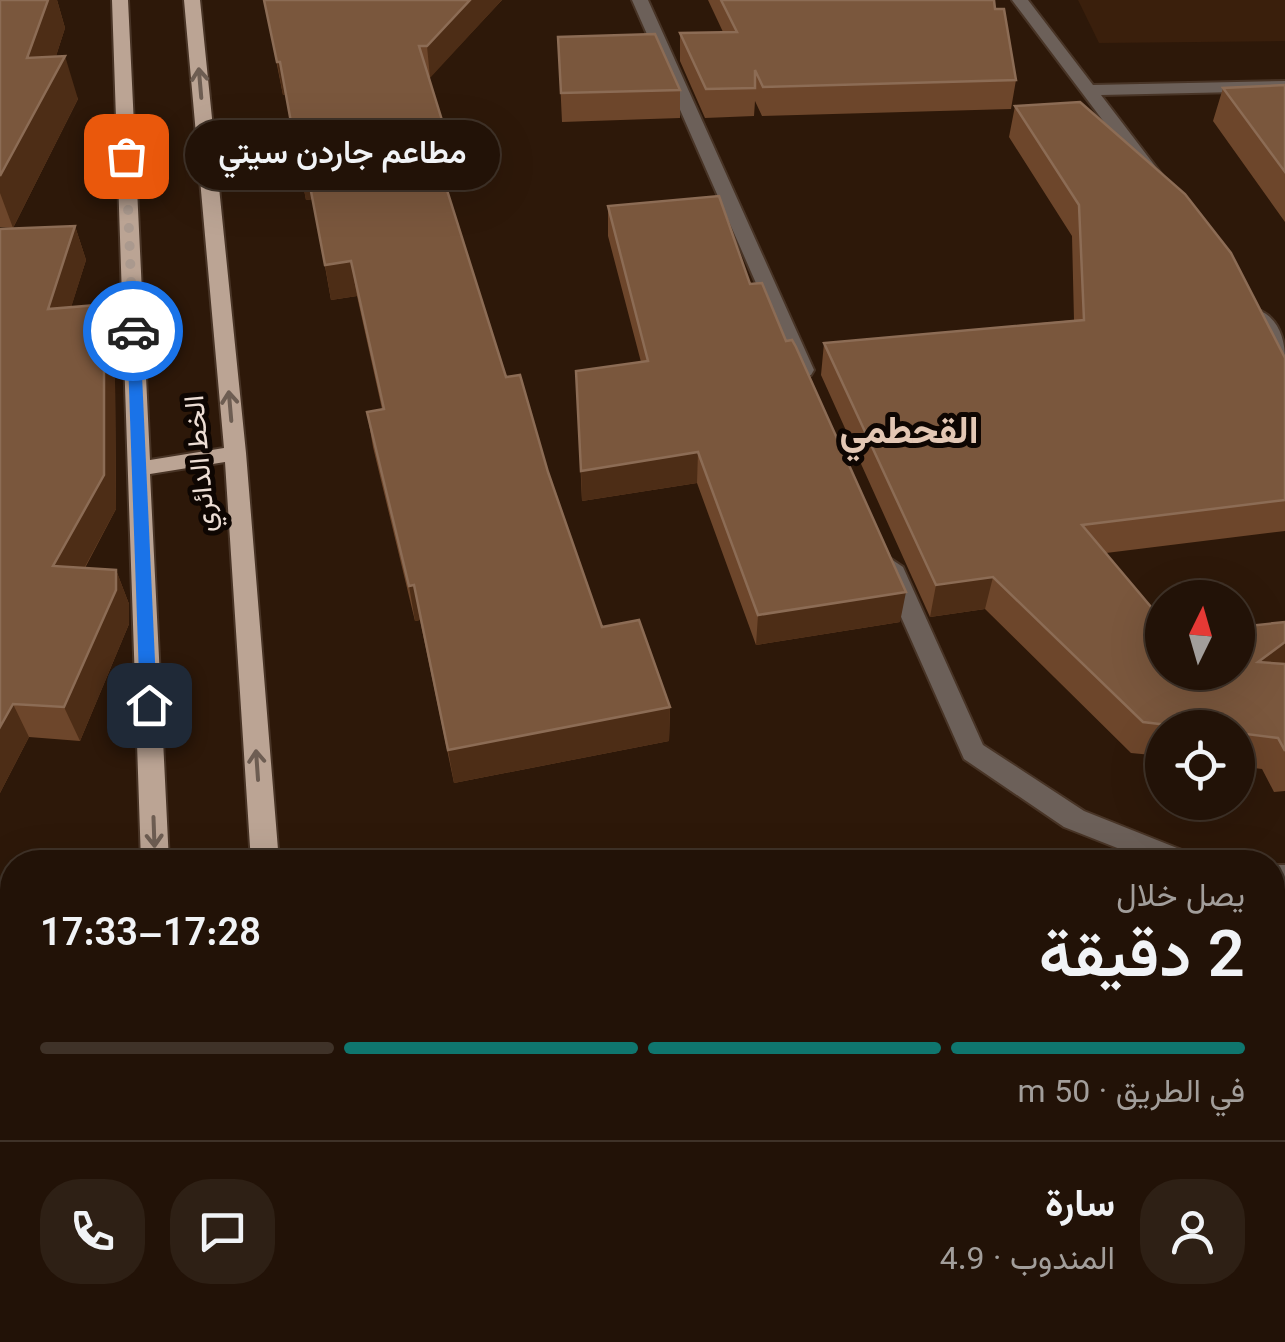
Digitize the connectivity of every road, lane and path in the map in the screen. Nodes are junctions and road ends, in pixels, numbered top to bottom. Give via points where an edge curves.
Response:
1 (120, 0) edge
2 (192, 0) edge
3 (640, 0) edge
4 (1020, 0) edge
5 (1285, 86) edge
6 (1090, 90) junction
7 (1170, 198) edge
8 (1250, 306) edge
9 (1285, 352) edge
10 (812, 390) edge
11 (234, 453) junction
12 (139, 469) junction
13 (885, 553) edge
14 (155, 850) edge
15 (263, 850) edge
16 (1152, 850) edge

1 - 12 main road, الخط الدائري
11 -> 2 main road, الخط الدائري
3 - 10 street
4 - 6 street
5 - 6 street
6 - 7 street
8 - 9 street
11 - 12 main road
15 -> 11 main road, الخط الدائري
12 -> 14 main road, الخط الدائري
13 - 16 street via 973,752 1074,819

